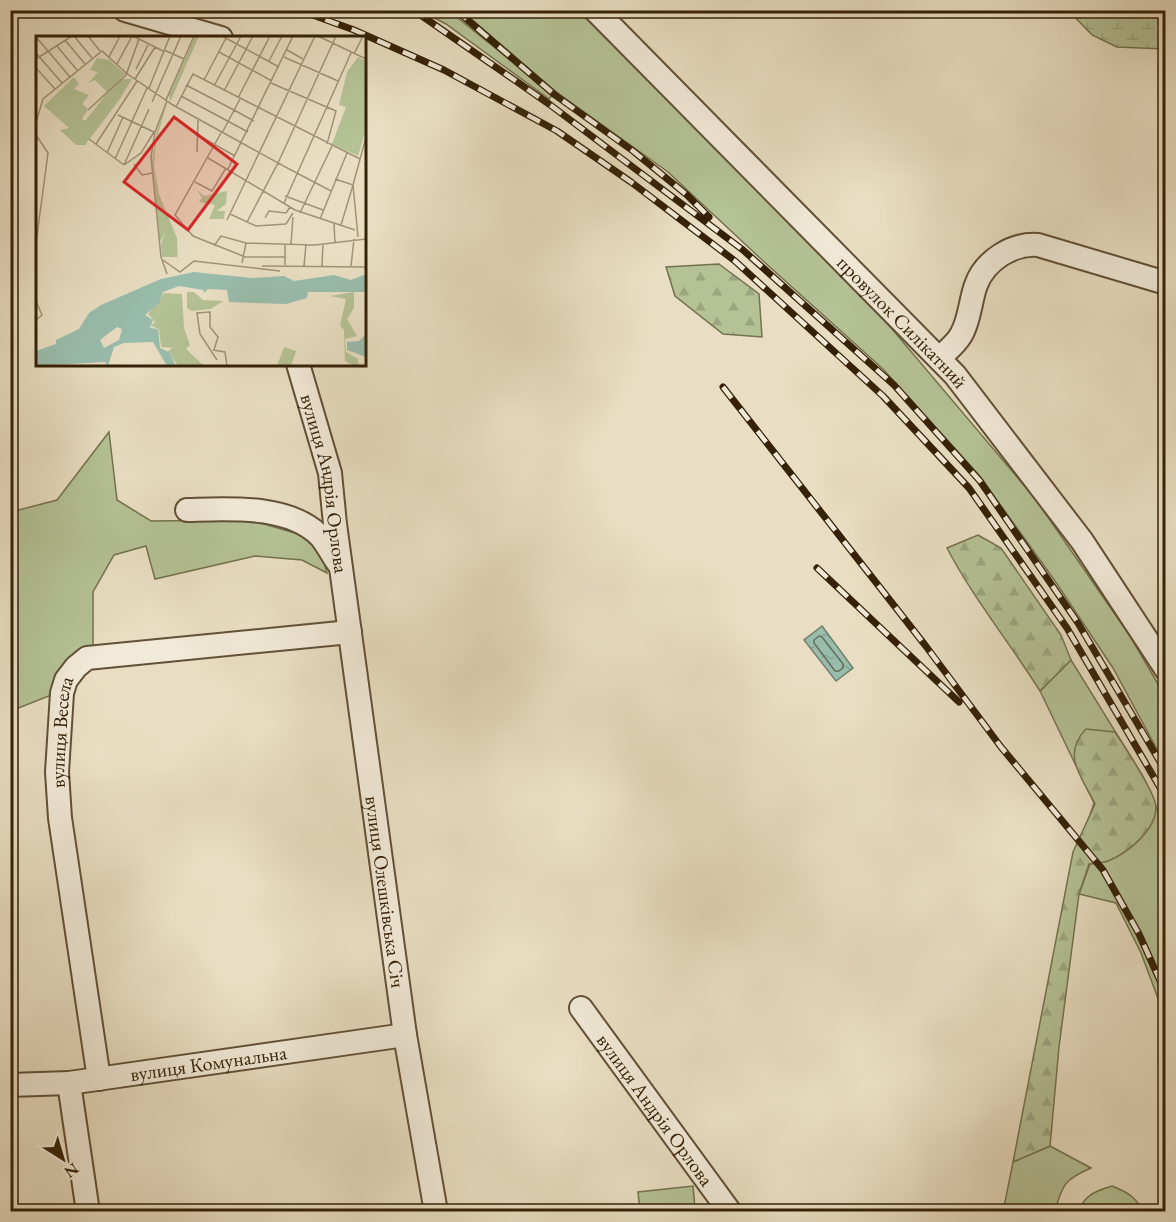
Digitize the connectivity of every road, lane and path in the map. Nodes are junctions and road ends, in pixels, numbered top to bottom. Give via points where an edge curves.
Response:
1 (125, 10) edge
2 (595, 10) edge
3 (214, 36) edge
4 (1166, 283) edge
5 (939, 358) junction
6 (299, 366) edge
7 (187, 510) dead end
8 (342, 570) junction
9 (350, 632) junction
10 (1164, 662) edge
11 (581, 1008) dead end
12 (405, 1035) junction
13 (99, 1079) junction
14 (69, 1083) junction
15 (10, 1085) edge
16 (727, 1211) edge
17 (88, 1212) edge
18 (436, 1212) edge

1 - 3 street
2 - 5 street, провулок Силікатний
4 - 5 street via 1026,244 1000,255 986,267 976,284 961,335
5 - 10 street, провулок Силікатний via 1082,541
6 - 8 street, вулиця Андрія Орлова via 330,473
7 - 8 street, вулиця Андрія Орлова via 253,509 285,517 308,526 321,537
8 - 9 street, вулиця Олешківська Січ
9 - 12 street, вулиця Олешківська Січ
9 - 13 street, вулиця Весела via 87,658 66,680 57,772 60,818
11 - 16 street, вулиця Андрія Орлова
12 - 13 street, вулиця Комунальна
12 - 18 street, вулиця Олешківська Січ
13 - 14 street, вулиця Комунальна
14 - 15 street, вулиця Комунальна
14 - 17 street

